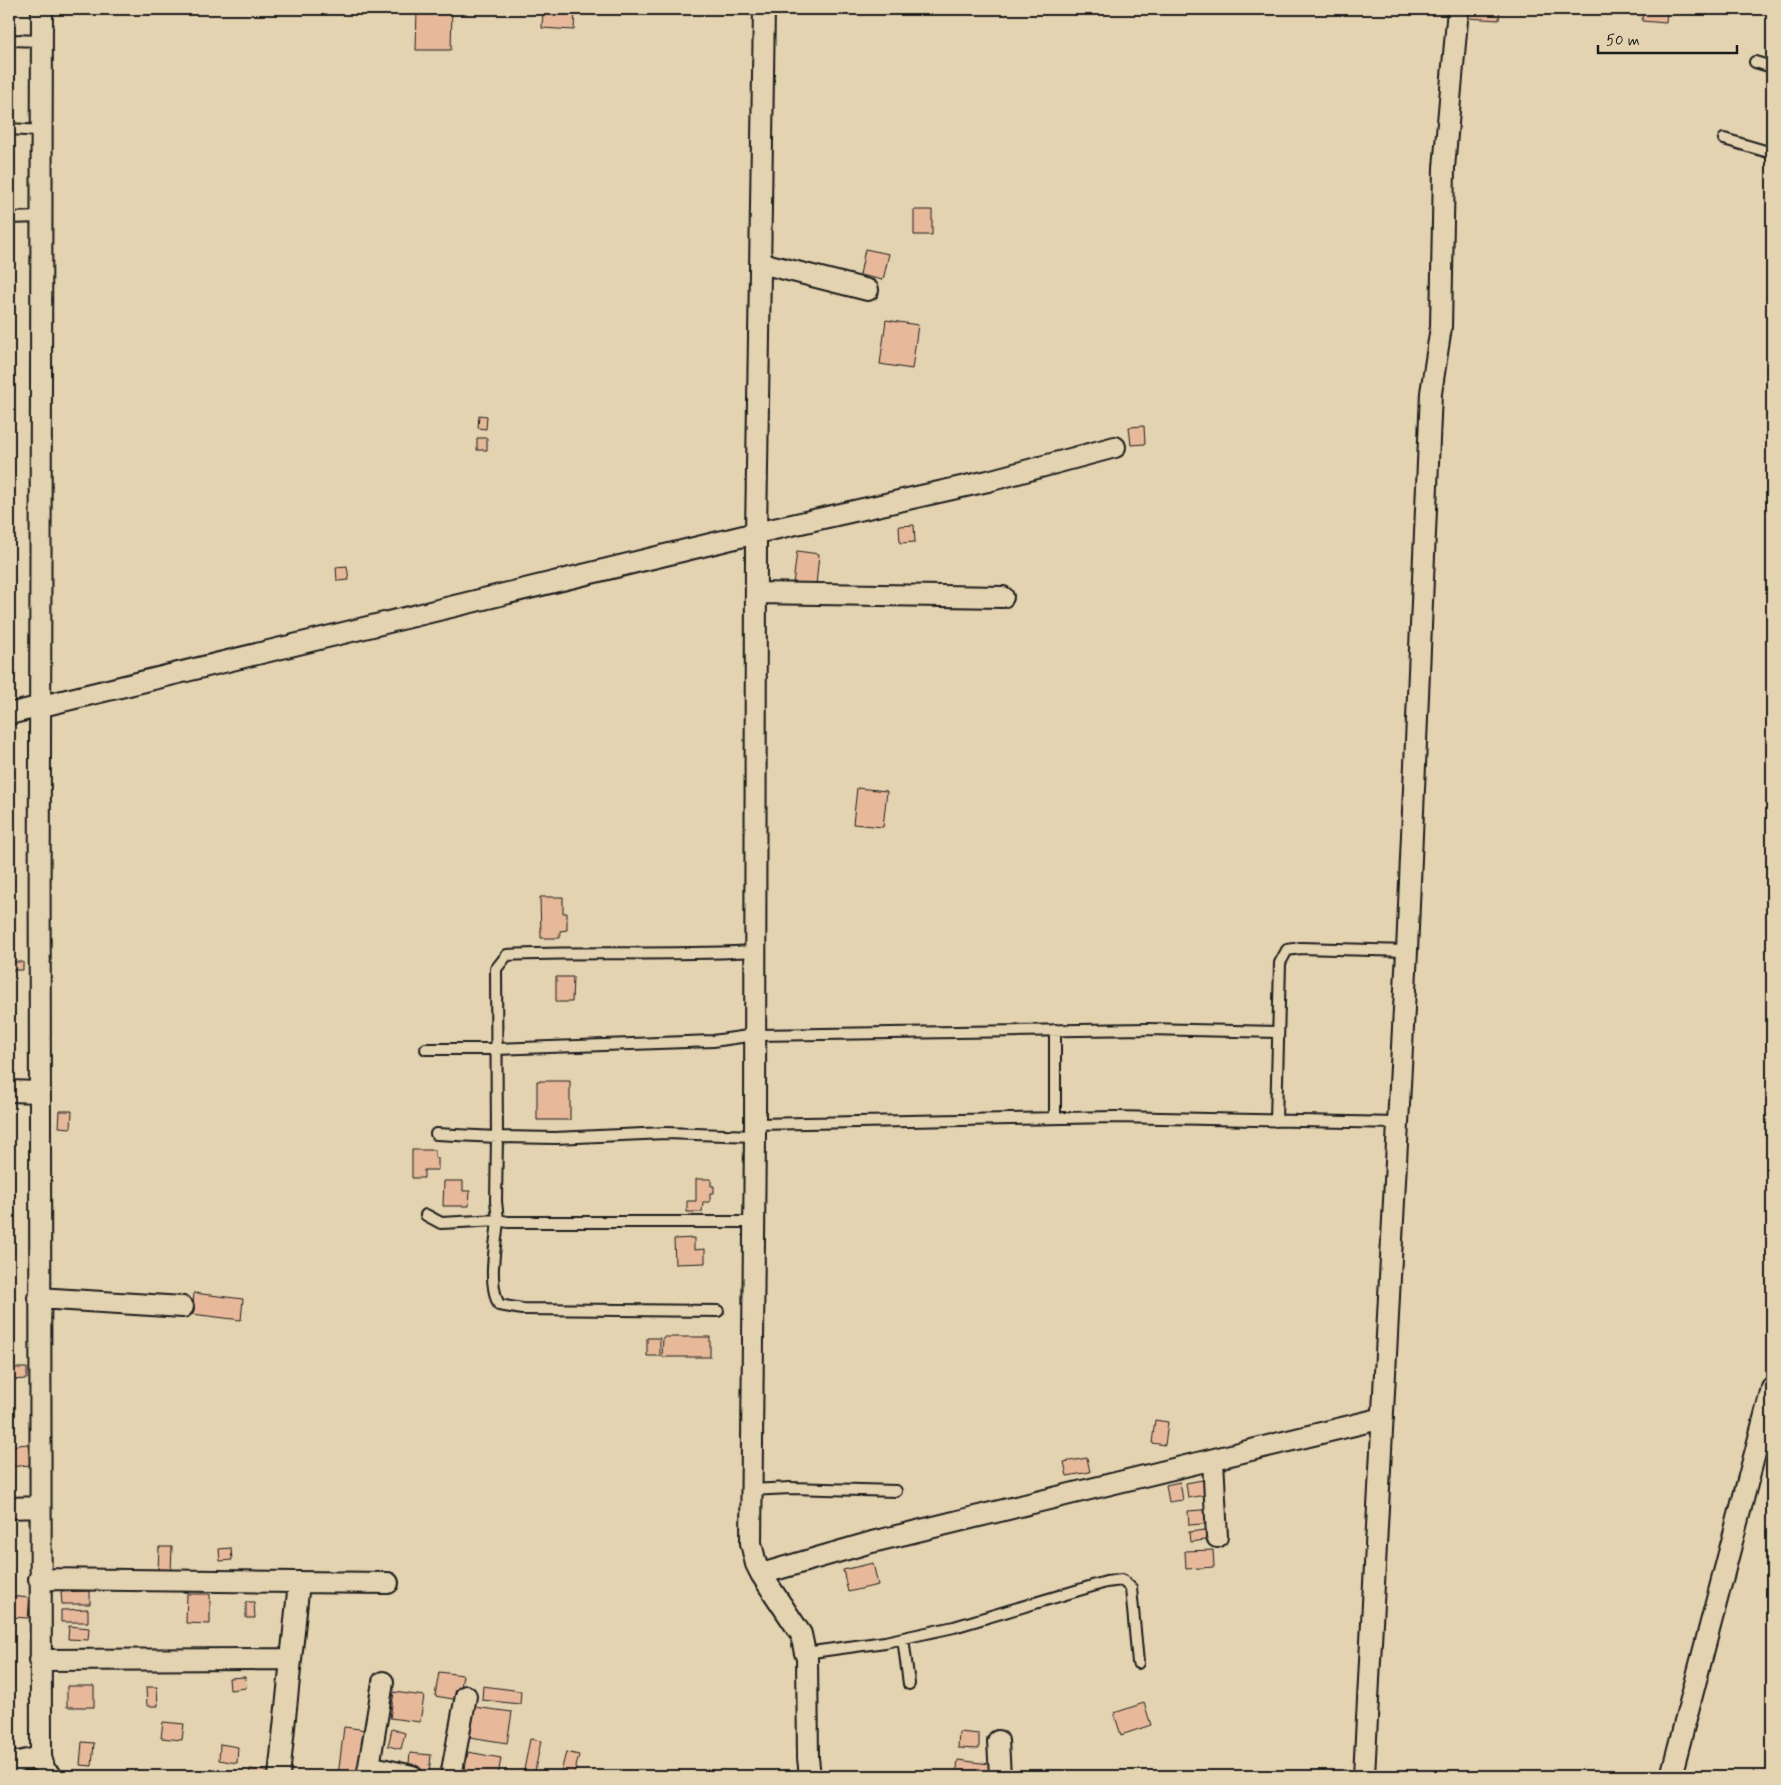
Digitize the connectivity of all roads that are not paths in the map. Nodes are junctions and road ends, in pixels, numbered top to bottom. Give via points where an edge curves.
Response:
1 (42, 9) edge
2 (764, 9) edge
3 (1458, 9) edge
4 (9, 40) edge
5 (42, 41) junction
6 (1755, 62) dead end
7 (1772, 67) edge
8 (9, 129) edge
9 (42, 131) junction
10 (1724, 139) dead end
11 (1772, 153) edge
12 (41, 217) junction
13 (9, 218) edge
14 (760, 263) junction
15 (868, 290) dead end
16 (1115, 447) dead end
17 (756, 533) junction
18 (757, 593) junction
19 (1003, 597) dead end
20 (39, 706) junction
21 (9, 714) edge
22 (756, 951) junction
23 (1407, 951) junction
24 (1055, 1030) junction
25 (1278, 1032) junction
26 (755, 1035) junction
27 (426, 1049) dead end
28 (496, 1049) junction
29 (9, 1091) edge
30 (39, 1092) junction
31 (1055, 1118) junction
32 (1276, 1121) junction
33 (1398, 1123) junction
34 (755, 1130) junction
35 (436, 1134) dead end
36 (497, 1137) junction
37 (426, 1215) dead end
38 (498, 1220) junction
39 (754, 1222) junction
40 (38, 1298) junction
41 (183, 1307) dead end
42 (718, 1311) dead end
43 (1772, 1388) edge
44 (1383, 1418) junction
45 (1213, 1460) junction
46 (752, 1490) junction
47 (896, 1491) dead end
48 (40, 1507) junction
49 (9, 1508) edge
50 (1217, 1537) dead end
51 (761, 1574) junction
52 (39, 1579) junction
53 (299, 1582) junction
54 (388, 1583) dead end
55 (903, 1638) junction
56 (805, 1653) junction
57 (291, 1659) junction
58 (40, 1660) junction
59 (1138, 1663) dead end
60 (383, 1682) dead end
61 (909, 1684) dead end
62 (466, 1696) dead end
63 (998, 1741) dead end
64 (9, 1764) edge
65 (45, 1770) edge
66 (368, 1771) edge
67 (279, 1776) edge
68 (412, 1776) edge
69 (451, 1776) edge
70 (810, 1776) edge
71 (1000, 1776) edge
72 (1364, 1776) edge
73 (1671, 1776) edge

1 - 5 street
2 - 14 street
3 - 23 street via 1444,168 1441,327 1431,393
4 - 5 lane
5 - 9 street
6 - 7 lane
8 - 9 lane
9 - 12 street
10 - 11 lane
12 - 13 lane
12 - 20 street
14 - 15 street
14 - 17 street
16 - 17 street via 988,481
17 - 18 street
17 - 20 street
18 - 19 street
18 - 22 street
20 - 21 street
20 - 30 street
22 - 26 street
22 - 28 lane via 507,955 496,969
23 - 25 lane via 1286,950 1280,963
23 - 33 street
24 - 25 lane
24 - 26 lane
24 - 31 lane
25 - 32 lane
26 - 28 lane via 713,1041
26 - 34 street
27 - 28 lane
28 - 36 lane
29 - 30 street
30 - 40 street
31 - 32 lane
31 - 34 lane
32 - 33 lane
33 - 44 street
34 - 36 lane via 555,1138
34 - 39 street
35 - 36 lane
36 - 38 lane
37 - 38 lane via 441,1223
38 - 39 lane
38 - 42 lane via 493,1273 494,1295 499,1305 522,1309
39 - 46 street
40 - 41 street
40 - 48 street
43 - 73 street
44 - 45 street
44 - 72 street
45 - 50 street
45 - 51 street via 891,1537
46 - 47 lane
46 - 51 street via 751,1543
48 - 49 street
48 - 52 street
51 - 56 street via 800,1634
52 - 53 street
52 - 58 street
53 - 54 street
53 - 57 street
55 - 56 lane
55 - 59 lane via 1122,1580 1131,1588
55 - 61 lane
56 - 70 street
57 - 58 street
57 - 67 street
58 - 65 street
60 - 66 street
62 - 69 street
63 - 71 street
64 - 65 street
66 - 68 street

